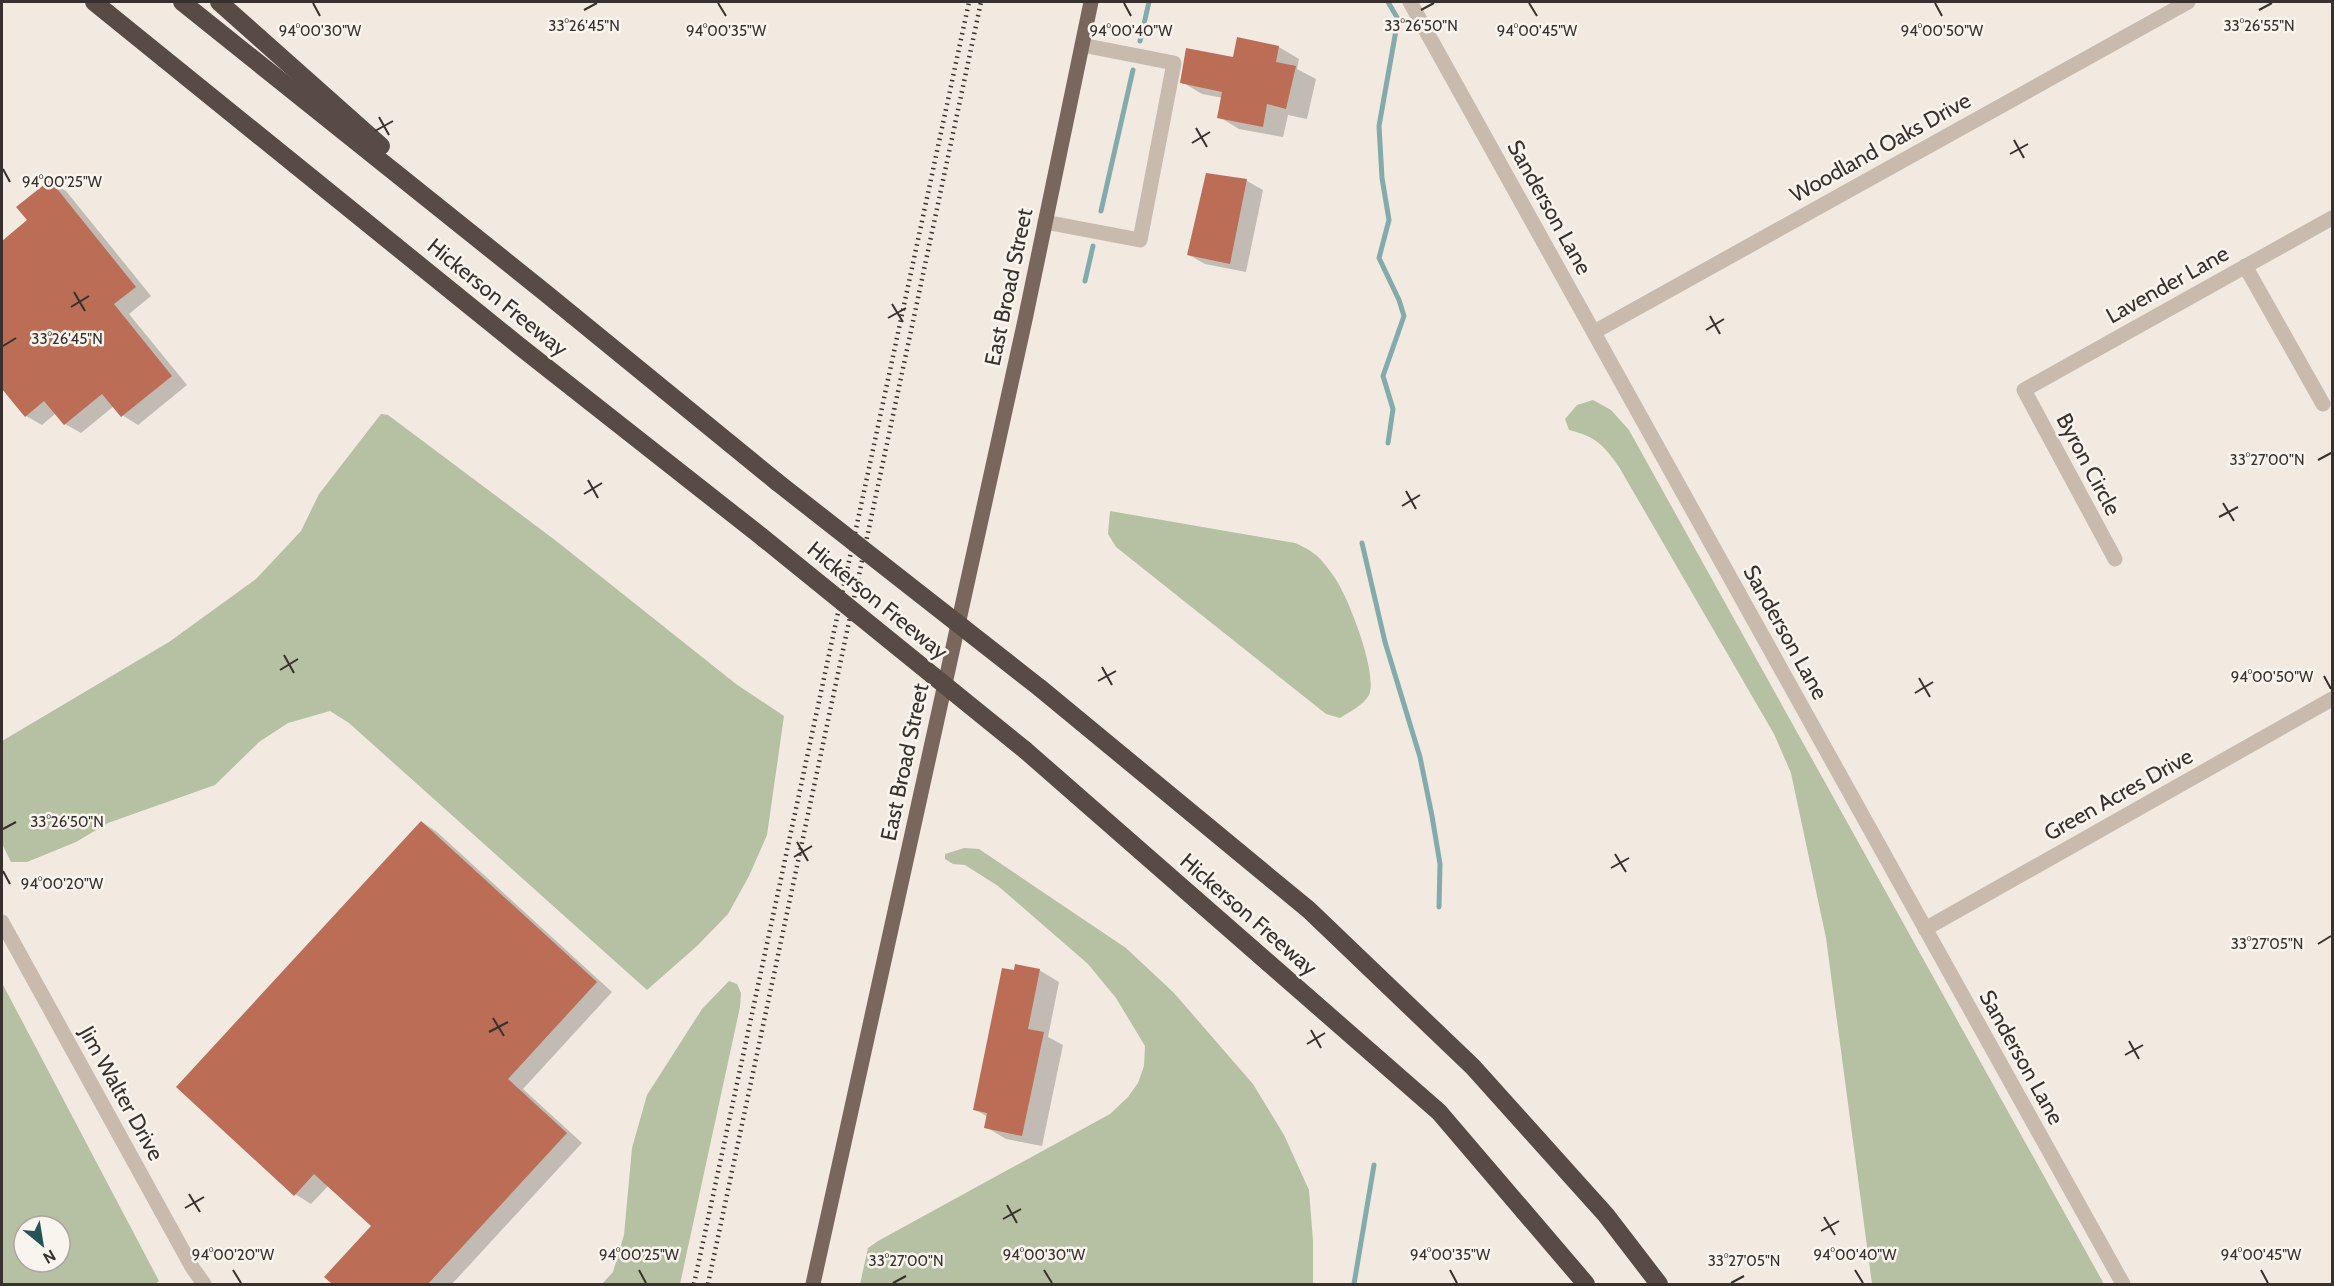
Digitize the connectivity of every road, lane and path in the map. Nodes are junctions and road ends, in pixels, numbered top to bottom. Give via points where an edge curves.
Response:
1 (94, 2) edge
2 (182, 2) edge
3 (219, 2) edge
4 (1091, 2) edge
5 (1410, 2) edge
6 (2188, 2) edge
7 (1082, 45) junction
8 (2332, 218) edge
9 (1046, 222) junction
10 (2245, 266) junction
11 (543, 291) junction
12 (1594, 332) junction
13 (2024, 390) joint
14 (2323, 404) dead end
15 (2115, 559) dead end
16 (2332, 699) edge
17 (2, 922) edge
18 (1925, 929) junction
19 (204, 1284) edge
20 (813, 1284) edge
21 (1586, 1284) edge
22 (1659, 1284) edge
23 (2123, 1284) edge

1 - 21 highway, Hickerson Freeway, bridge via 1025,750 1439,1112
2 - 11 highway, Hickerson Freeway
3 - 11 highway
4 - 7 main road, East Broad Street
5 - 12 street, Sanderson Lane
6 - 12 street, Woodland Oaks Drive
7 - 9 main road, East Broad Street
7 - 9 street via 1174,63 1140,240
8 - 10 street, Lavender Lane
9 - 20 main road, East Broad Street
10 - 13 street, Lavender Lane
10 - 14 street
11 - 22 highway, Hickerson Freeway, bridge via 777,482 1040,688 1309,910 1456,1051 1606,1215
12 - 18 street, Sanderson Lane
13 - 15 street, Byron Circle
16 - 18 street, Green Acres Drive
17 - 19 street, Jim Walter Drive
18 - 23 street, Sanderson Lane

